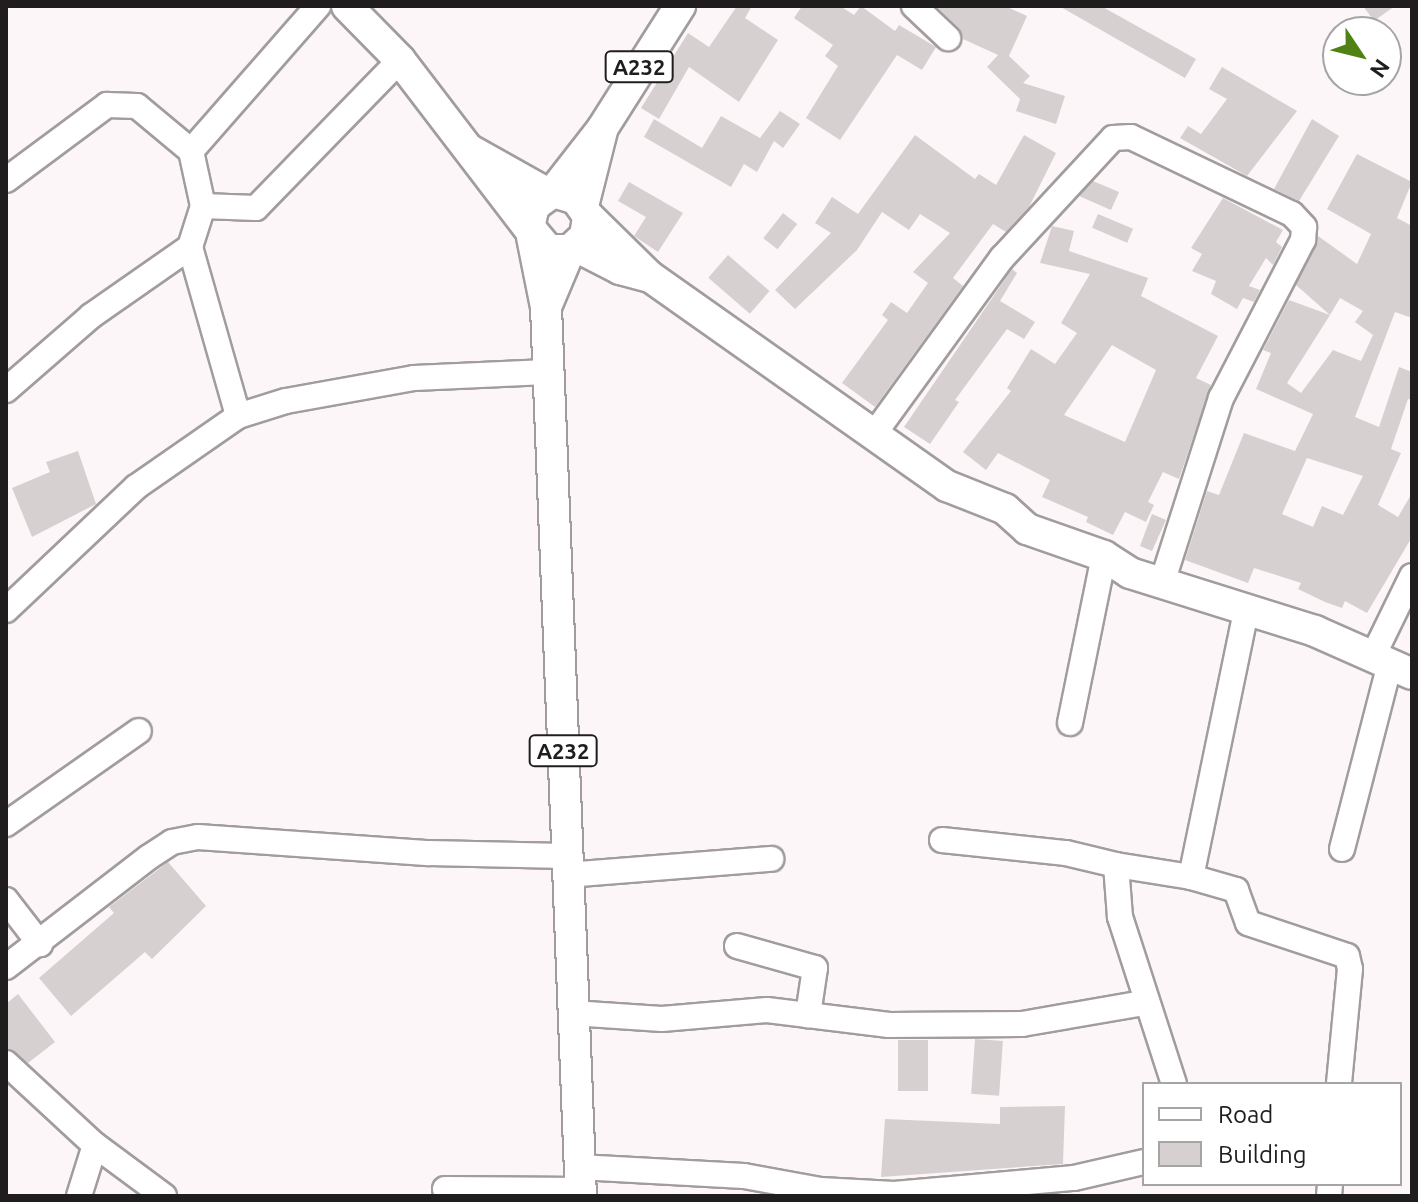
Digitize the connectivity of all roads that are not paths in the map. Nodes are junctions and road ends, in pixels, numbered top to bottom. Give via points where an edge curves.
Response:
1 (318, 6) edge
2 (347, 6) edge
3 (914, 6) edge
4 (671, 9) edge
5 (948, 38) dead end
6 (400, 60) junction
7 (602, 129) junction
8 (467, 149) junction
9 (191, 151) junction
10 (6, 180) edge
11 (551, 193) junction
12 (203, 206) junction
13 (586, 211) junction
14 (531, 233) junction
15 (190, 247) junction
16 (573, 248) junction
17 (649, 276) junction
18 (546, 307) junction
19 (547, 372) junction
20 (6, 390) edge
21 (238, 416) junction
22 (874, 434) junction
23 (1104, 556) junction
24 (1412, 576) edge
25 (1162, 583) junction
26 (6, 610) edge
27 (1246, 611) junction
28 (1392, 665) edge
29 (1070, 723) dead end
30 (139, 731) dead end
31 (6, 824) edge
32 (942, 840) dead end
33 (1342, 849) dead end
34 (771, 859) dead end
35 (1116, 865) junction
36 (565, 866) junction
37 (1191, 877) junction
38 (6, 900) edge
39 (40, 944) junction
40 (737, 946) dead end
41 (6, 967) edge
42 (1144, 1003) junction
43 (572, 1013) junction
44 (808, 1015) junction
45 (6, 1063) edge
46 (1173, 1082) edge
47 (1339, 1082) edge
48 (95, 1145) junction
49 (1142, 1162) edge
50 (580, 1184) edge
51 (445, 1189) dead end
52 (79, 1196) edge
53 (164, 1196) edge

1 - 9 street
2 - 6 main road
3 - 5 street
4 - 7 main road, A232
6 - 8 main road
6 - 12 street via 256,208
7 - 11 main road, A232
7 - 13 main road, A232
8 - 11 main road
8 - 14 main road
9 - 10 street via 137,106 107,105
9 - 12 street
11 - 13 main road via 567,194
11 - 14 main road via 534,206
12 - 15 street
13 - 16 main road via 585,236
13 - 17 main road
14 - 16 main road via 548,250
14 - 18 main road, A232
15 - 20 street via 91,316
15 - 21 street
16 - 17 main road
16 - 18 main road, A232
17 - 22 main road
18 - 19 main road, A232
19 - 21 street via 414,378 286,401
19 - 36 main road, A232
21 - 26 street via 136,487
22 - 23 main road via 947,486 1005,509 1027,529
22 - 25 street via 1002,258 1113,138 1131,137 1292,214 1304,227 1303,240 1221,398
23 - 25 main road
23 - 29 street
24 - 28 street
25 - 27 main road
27 - 28 main road
27 - 37 street
28 - 33 street
30 - 31 street
32 - 35 street via 1066,853
34 - 36 street
35 - 37 street
35 - 42 street via 1120,917
36 - 39 street via 198,837 172,842 149,857
36 - 43 main road, A232
37 - 47 street via 1236,890 1248,923 1347,956
38 - 39 street
39 - 41 street
40 - 44 street via 815,968
42 - 44 street via 1022,1024 889,1025
42 - 46 street
43 - 44 street via 662,1019 767,1010
43 - 50 main road, A232
45 - 48 street
48 - 52 street
48 - 53 street
49 - 50 street via 1074,1178 894,1194 821,1190 744,1176
50 - 51 street

